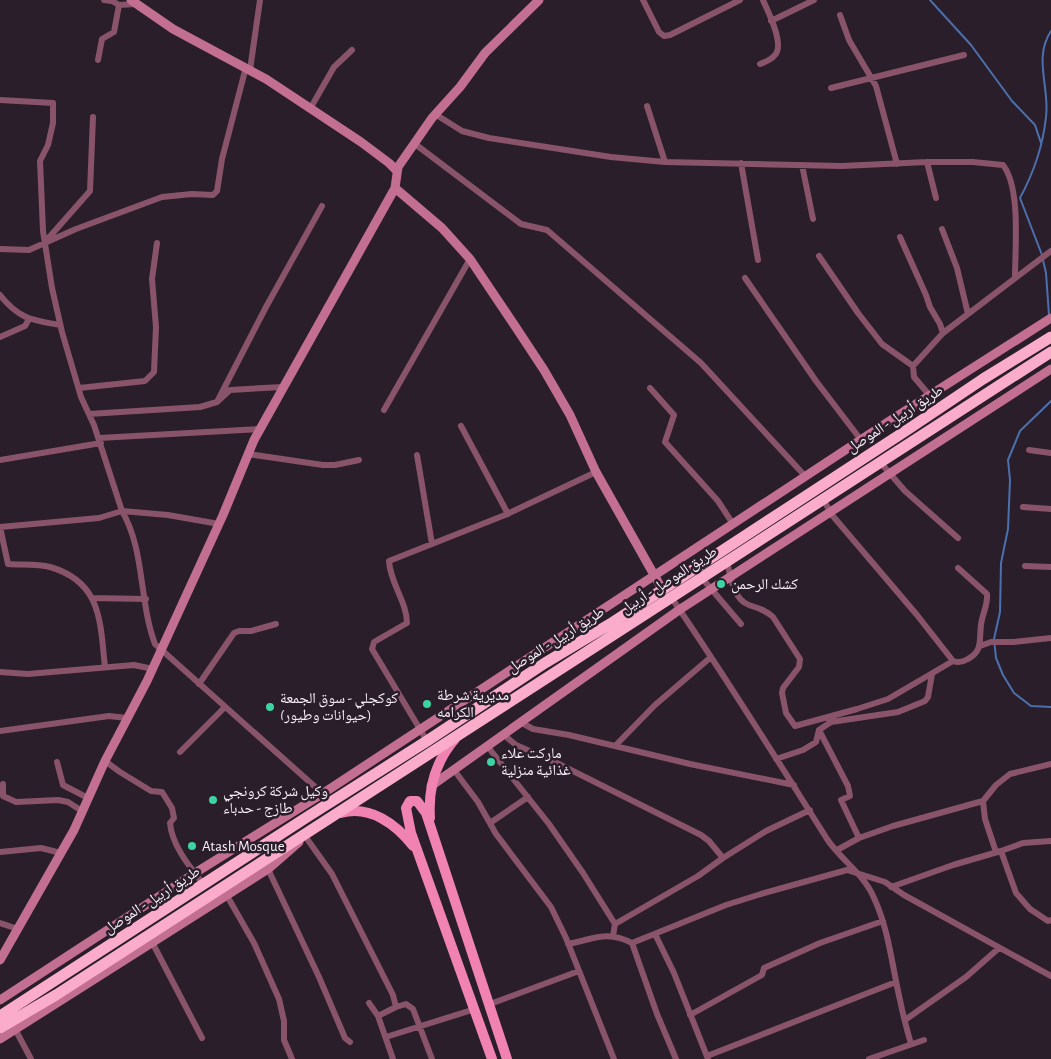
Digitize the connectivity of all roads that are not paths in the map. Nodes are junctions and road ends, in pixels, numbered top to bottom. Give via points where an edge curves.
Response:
1 (104, 0) edge
2 (260, 0) edge
3 (539, 0) edge
4 (643, 0) edge
5 (740, 0) edge
6 (763, 0) edge
7 (814, 0) edge
8 (135, 1) edge
9 (119, 5) junction
10 (840, 15) dead end
11 (771, 21) junction
12 (352, 50) dead end
13 (964, 55) dead end
14 (98, 60) dead end
15 (760, 64) dead end
16 (248, 68) junction
17 (872, 77) junction
18 (831, 88) dead end
19 (0, 100) edge
20 (647, 106) dead end
21 (310, 108) junction
22 (435, 114) junction
23 (93, 117) dead end
24 (415, 144) junction
25 (666, 162) junction
26 (928, 162) junction
27 (741, 163) junction
28 (897, 164) junction
29 (802, 165) junction
30 (396, 170) junction
31 (396, 188) junction
32 (936, 198) dead end
33 (322, 206) dead end
34 (813, 219) dead end
35 (942, 229) dead end
36 (900, 237) dead end
37 (45, 243) junction
38 (157, 243) dead end
39 (0, 249) edge
40 (1051, 251) edge
41 (819, 256) dead end
42 (470, 259) junction
43 (758, 260) dead end
44 (745, 278) dead end
45 (1015, 278) junction
46 (0, 295) edge
47 (3, 302) edge
48 (968, 314) junction
49 (1049, 319) edge
50 (29, 320) junction
51 (60, 325) junction
52 (943, 333) junction
53 (0, 337) edge
54 (1051, 337) edge
55 (1051, 352) edge
56 (913, 366) junction
57 (1051, 369) edge
58 (282, 387) junction
59 (79, 388) junction
60 (650, 388) dead end
61 (930, 396) junction
62 (217, 402) junction
63 (384, 410) dead end
64 (89, 414) junction
65 (461, 426) dead end
66 (260, 429) junction
67 (861, 440) junction
68 (100, 441) junction
69 (1029, 450) dead end
70 (1051, 453) edge
71 (248, 454) junction
72 (417, 455) dead end
73 (0, 460) edge
74 (359, 460) dead end
75 (880, 462) junction
76 (596, 472) junction
77 (890, 474) junction
78 (806, 477) junction
79 (823, 499) junction
80 (1023, 507) dead end
81 (1051, 509) edge
82 (122, 511) junction
83 (831, 512) junction
84 (508, 514) junction
85 (219, 524) junction
86 (733, 524) junction
87 (958, 538) dead end
88 (432, 544) junction
89 (727, 561) junction
90 (1025, 566) dead end
91 (958, 568) dead end
92 (1051, 568) edge
93 (654, 576) junction
94 (701, 577) junction
95 (730, 577) junction
96 (711, 589) junction
97 (666, 593) junction
98 (92, 598) junction
99 (146, 599) junction
100 (679, 610) junction
101 (276, 624) dead end
102 (740, 624) dead end
103 (1051, 638) edge
104 (980, 646) junction
105 (161, 650) junction
106 (711, 657) junction
107 (953, 661) junction
108 (105, 667) junction
109 (152, 669) junction
110 (0, 672) edge
111 (932, 674) junction
112 (199, 684) junction
113 (225, 707) junction
114 (127, 718) junction
115 (522, 723) junction
116 (466, 729) junction
117 (419, 730) junction
118 (819, 730) junction
119 (0, 731) edge
120 (504, 735) junction
121 (427, 741) junction
122 (616, 745) junction
123 (488, 747) junction
124 (180, 752) dead end
125 (776, 759) junction
126 (105, 761) junction
127 (57, 762) dead end
128 (1051, 764) edge
129 (454, 770) junction
130 (2, 784) dead end
131 (431, 786) junction
132 (794, 786) junction
133 (322, 794) junction
134 (528, 797) junction
135 (88, 798) junction
136 (983, 801) junction
137 (332, 802) junction
138 (810, 810) junction
139 (82, 811) junction
140 (326, 819) junction
141 (490, 824) junction
142 (309, 832) junction
143 (432, 832) junction
144 (859, 838) junction
145 (1051, 841) edge
146 (837, 850) junction
147 (0, 852) edge
148 (998, 852) junction
149 (61, 853) junction
150 (419, 856) junction
151 (724, 858) junction
152 (268, 869) junction
153 (195, 873) junction
154 (859, 874) junction
155 (204, 885) junction
156 (891, 886) junction
157 (226, 894) junction
158 (1051, 920) edge
159 (883, 921) junction
160 (0, 923) edge
161 (615, 924) junction
162 (18, 929) junction
163 (655, 934) junction
164 (613, 936) junction
165 (152, 942) junction
166 (632, 943) junction
167 (568, 944) junction
168 (999, 948) junction
169 (0, 960) edge
170 (579, 971) junction
171 (1051, 976) edge
172 (896, 982) junction
173 (48, 985) junction
174 (56, 995) junction
175 (0, 1000) edge
176 (369, 1003) dead end
177 (490, 1004) junction
178 (396, 1007) junction
179 (475, 1009) junction
180 (690, 1015) junction
181 (378, 1016) junction
182 (905, 1020) junction
183 (8, 1022) edge
184 (421, 1026) junction
185 (0, 1028) edge
186 (386, 1037) junction
187 (202, 1038) dead end
188 (0, 1039) edge
189 (924, 1040) dead end
190 (350, 1042) dead end
191 (911, 1044) junction
192 (708, 1057) edge
193 (31, 1059) edge
194 (292, 1059) edge
195 (393, 1059) edge
196 (432, 1059) edge
197 (492, 1059) edge
198 (507, 1059) edge
199 (614, 1059) edge
200 (676, 1059) edge
201 (869, 1059) edge

1 - 9 street
2 - 16 street
3 - 22 main road via 485,53
4 - 5 street via 664,36
6 - 11 street
7 - 11 street
8 - 9 street
8 - 16 main road via 173,29
9 - 14 street via 114,32 102,39
10 - 17 street via 849,40
11 - 15 street via 778,49 775,56
12 - 21 street via 334,66
13 - 17 street
16 - 21 main road
16 - 37 street via 213,195 162,197
17 - 18 street
17 - 28 street
19 - 37 street via 53,103 53,123 40,161
20 - 25 street
21 - 30 main road
22 - 24 main road
22 - 25 street via 462,131 489,138
23 - 37 street via 90,191
24 - 30 main road
24 - 78 street via 521,224 547,230 700,363
25 - 27 street
26 - 28 street
26 - 32 street
26 - 45 street via 1003,165 1014,191
27 - 29 street
27 - 43 street
28 - 29 street
29 - 34 street
30 - 31 main road
31 - 42 main road via 442,228
31 - 58 main road
33 - 62 street
35 - 48 street via 957,268
36 - 52 street
37 - 39 street via 30,250
37 - 51 street
38 - 59 street via 152,279 156,327 154,372 145,381
40 - 45 street
41 - 56 street via 882,344
42 - 63 street
42 - 76 main road via 544,370 570,415
44 - 67 street
45 - 48 street
46 - 47 street
47 - 50 street
48 - 52 street
49 - 61 main road
50 - 51 street
50 - 53 street via 25,326
51 - 59 street
52 - 56 street
54 - 97 highway, طريق أربيل - الموصل via 983,379
55 - 75 highway, طريق الموصل - أربيل
56 - 61 street via 914,377
57 - 77 main road
58 - 62 street via 230,390
58 - 66 main road
59 - 64 street
60 - 86 street via 674,415 665,442 718,501
61 - 67 main road
62 - 64 street via 200,407
64 - 68 street
65 - 84 street
66 - 68 street
66 - 71 main road
67 - 78 main road
68 - 73 street
68 - 82 street
69 - 70 street
71 - 74 street via 323,465
71 - 85 main road
72 - 88 street
75 - 77 street
75 - 79 highway, طريق الموصل - أربيل
76 - 84 street
76 - 93 main road
77 - 83 main road
77 - 87 street
78 - 86 main road
79 - 83 street
79 - 89 highway, طريق الموصل - أربيل
80 - 81 street
82 - 85 street
82 - 98 street via 99,518 0,527 8,564 49,567 76,579
82 - 99 street via 130,523
83 - 95 main road
83 - 107 street
84 - 88 street
85 - 105 main road
86 - 93 main road
88 - 117 street via 389,561 407,623 374,642 372,649
89 - 94 highway, طريق الموصل - أربيل
89 - 95 street
90 - 92 street
91 - 104 street via 986,594
93 - 97 main road
93 - 117 main road
94 - 96 street
94 - 97 highway, طريق الموصل - أربيل
95 - 96 main road
95 - 111 street via 743,602 773,616 800,659 799,667 782,693 786,712 795,726 888,699
96 - 100 main road
96 - 102 street
97 - 100 street
97 - 116 highway, طريق الموصل - أربيل
97 - 121 highway, طريق أربيل - الموصل via 545,663
98 - 99 street
98 - 108 street via 99,615
99 - 105 street via 150,631 154,644
100 - 106 street
100 - 115 main road
101 - 112 street via 234,633
103 - 104 street via 991,642
104 - 107 street via 963,662
105 - 109 main road
105 - 112 street
106 - 122 street
106 - 125 street
107 - 111 street
108 - 109 street via 134,665
108 - 110 street via 28,674
109 - 114 main road
111 - 118 street via 928,697 924,700 898,712 831,722
112 - 113 street
113 - 124 street
113 - 133 street
114 - 119 street via 109,716
114 - 126 main road
115 - 120 main road
115 - 122 street
116 - 131 main road via 444,754
116 - 140 highway, طريق الموصل - أربيل
117 - 121 street
117 - 133 main road
118 - 125 street via 816,742
118 - 144 street via 848,786 850,796 841,800
120 - 123 main road
120 - 151 street via 516,745 701,835
121 - 137 highway, طريق أربيل - الموصل
122 - 132 street
123 - 129 main road
123 - 134 street
125 - 132 street
126 - 135 main road
126 - 153 street via 151,791 162,792 172,808 171,831
127 - 135 street via 63,785
128 - 136 street via 1010,774
129 - 131 main road
129 - 141 street
130 - 139 street via 3,796 16,802 58,800
131 - 143 main road
132 - 138 street
133 - 137 street
133 - 153 main road
134 - 141 street
134 - 161 street
135 - 139 main road
136 - 144 street
136 - 148 street via 985,819
137 - 155 highway, طريق أربيل - الموصل
138 - 146 street
138 - 151 street via 766,831
139 - 149 main road
140 - 142 highway, طريق الموصل - أربيل
140 - 150 main road via 349,810 374,814 401,833
141 - 167 street via 551,907
142 - 152 main road
142 - 174 highway, طريق الموصل - أربيل
142 - 178 street via 393,995
143 - 150 main road via 421,804 410,801 406,812
143 - 177 main road
144 - 146 street
145 - 148 street via 1023,843
146 - 154 street
147 - 149 street via 42,848
148 - 156 street
148 - 158 street via 1016,893 1030,909 1048,922
149 - 162 main road
150 - 179 main road
151 - 161 street
152 - 157 main road
152 - 190 street via 345,1038
153 - 155 street
153 - 175 main road
154 - 156 street
154 - 159 street via 873,895
154 - 163 street via 847,870 761,894
155 - 173 highway, طريق أربيل - الموصل
156 - 168 street
157 - 165 main road
157 - 194 street via 254,943 278,999 284,1021 284,1040
159 - 172 street
159 - 180 street via 820,943 764,968 762,975
160 - 162 street
161 - 164 street
162 - 169 main road
163 - 166 street
163 - 180 street
164 - 166 street
164 - 167 street via 601,935
165 - 183 main road
165 - 187 street
166 - 200 street
167 - 170 street
168 - 171 street
168 - 182 street via 966,977
170 - 177 street
170 - 199 street
172 - 182 street
172 - 192 street
173 - 174 highway
173 - 183 highway, طريق أربيل - الموصل
174 - 183 highway, طريق الموصل - أربيل
176 - 181 street
177 - 198 main road
178 - 181 street
178 - 184 street via 406,1004 413,1009
179 - 184 street
179 - 197 main road
180 - 192 street
181 - 186 street
182 - 191 street
183 - 185 highway, طريق الموصل - أربيل
183 - 188 main road
183 - 193 street
184 - 186 street
184 - 196 street
186 - 195 street
189 - 191 street
191 - 201 street

